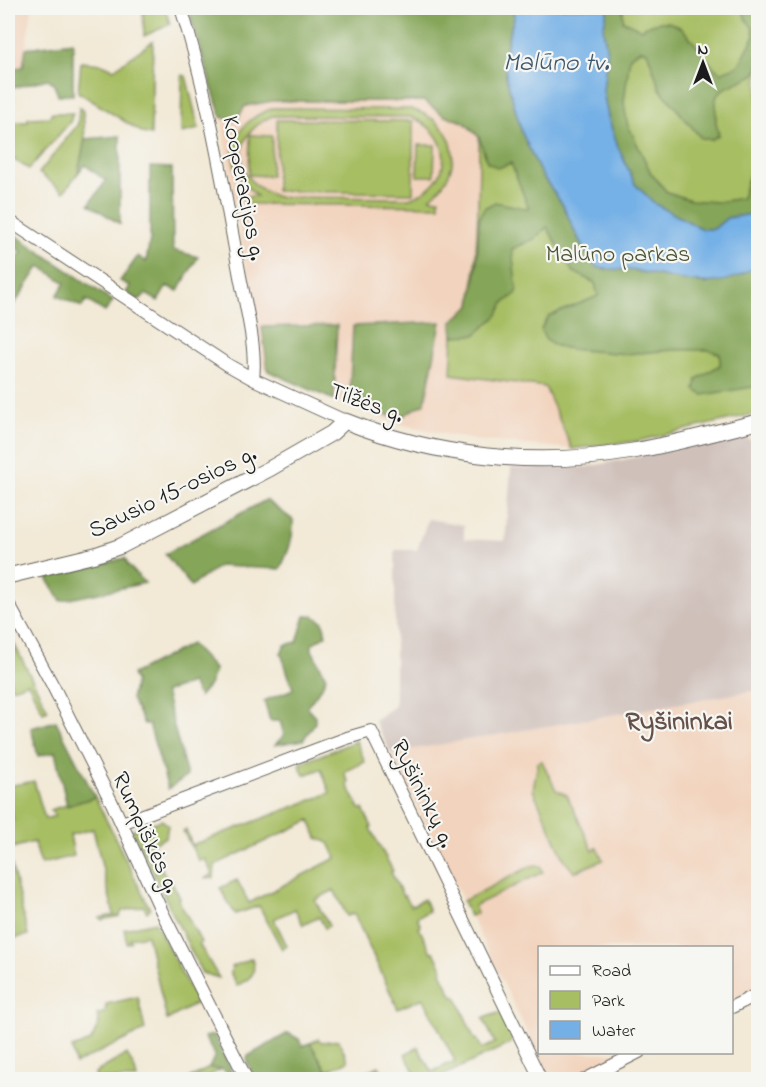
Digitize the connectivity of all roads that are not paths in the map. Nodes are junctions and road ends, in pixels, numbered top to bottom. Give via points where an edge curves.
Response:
1 (181, 8) edge
2 (8, 220) edge
3 (253, 379) junction
4 (345, 421) junction
5 (758, 423) edge
6 (8, 576) edge
7 (8, 603) edge
8 (122, 824) junction
9 (759, 994) edge
10 (733, 1007) edge
11 (637, 1054) edge
12 (247, 1080) edge
13 (541, 1080) edge
14 (584, 1080) edge

1 - 3 street, Kooperacijos g. via 213,127 248,320
2 - 3 street, Tilžės g.
3 - 4 street, Tilžės g.
4 - 5 main road, Tilžės g. via 390,437 452,451 531,459 634,451
4 - 6 main road, Sausio 15-osios g. via 332,433 271,468 121,546
7 - 8 street, Rumpiškės g.
8 - 12 street, Rumpiškės g.
8 - 13 street, Ryšininkų g. via 371,731
9 - 10 street
11 - 14 street

